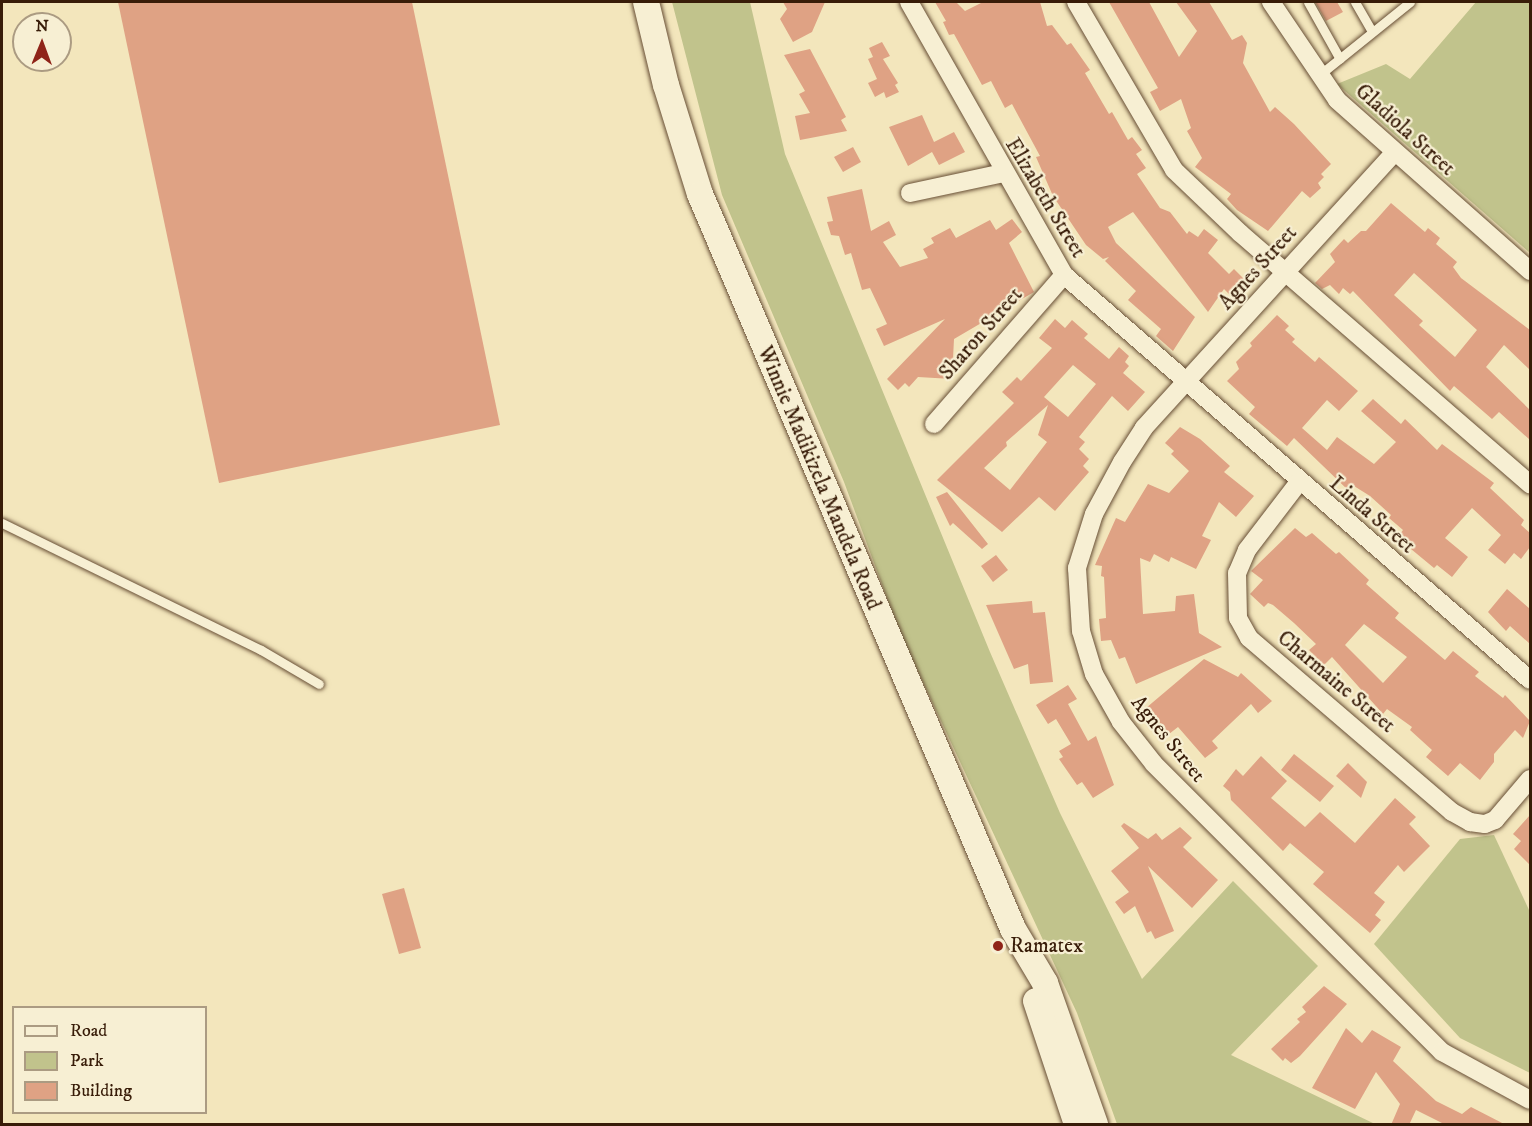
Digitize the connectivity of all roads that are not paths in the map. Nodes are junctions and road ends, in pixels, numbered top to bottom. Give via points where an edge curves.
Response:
1 (646, 2) edge
2 (909, 2) edge
3 (1076, 2) edge
4 (1271, 2) edge
5 (1308, 2) edge
6 (1355, 2) edge
7 (1410, 2) edge
8 (1372, 32) junction
9 (1340, 59) junction
10 (1318, 76) junction
11 (1394, 153) junction
12 (1003, 173) junction
13 (910, 193) dead end
14 (1286, 269) junction
15 (1530, 271) edge
16 (1064, 275) junction
17 (1185, 384) junction
18 (934, 424) dead end
19 (1299, 482) junction
20 (1530, 484) edge
21 (2, 523) edge
22 (1530, 680) edge
23 (319, 684) dead end
24 (1530, 778) edge
25 (1020, 943) junction
26 (1530, 1100) edge
27 (1077, 1125) edge
28 (1095, 1125) edge

1 - 25 main road, Winnie Madikizela Mandela Road via 666,86 700,194 790,413
2 - 12 street, Elizabeth Street
3 - 14 street via 1174,170 1240,233
4 - 10 street, Gladiola Street
5 - 9 lane
6 - 8 lane
7 - 8 lane
8 - 9 lane
9 - 10 lane
10 - 11 street, Gladiola Street
11 - 14 street, Agnes Street
11 - 15 street, Gladiola Street
12 - 13 street
12 - 16 street, Elizabeth Street
14 - 17 street, Agnes Street
14 - 20 street
16 - 17 street, Elizabeth Street
16 - 18 street, Sharon Street
17 - 19 street, Linda Street
17 - 26 street, Agnes Street via 1144,428 1094,514 1077,568 1081,631 1094,674 1121,722 1154,764 1442,1052
19 - 22 street, Linda Street
19 - 24 street, Charmaine Street via 1247,550 1237,573 1238,618 1249,638 1452,812 1470,822 1485,824 1495,820
21 - 23 lane via 261,650
25 - 27 main road, Winnie Madikizela Mandela Road
25 - 28 main road, Winnie Madikizela Mandela Road via 1045,983

